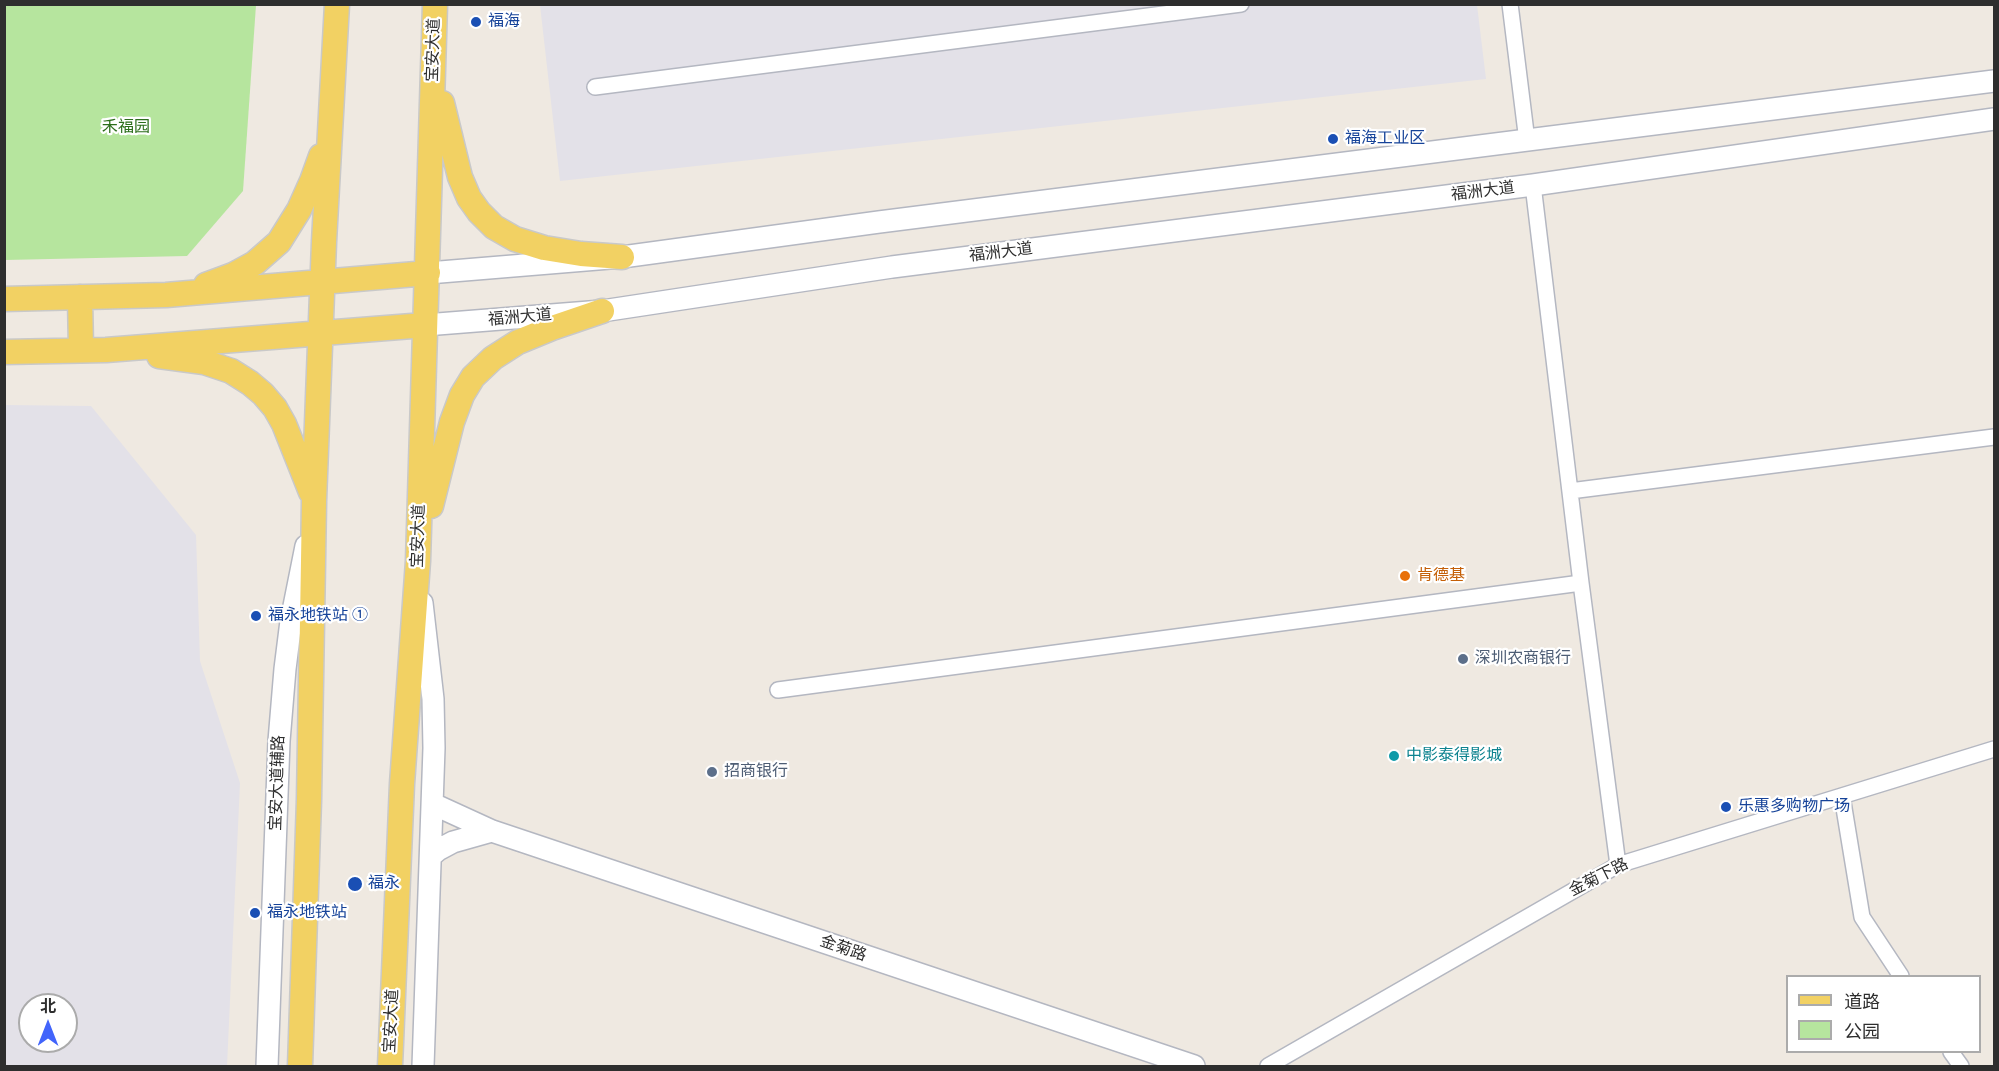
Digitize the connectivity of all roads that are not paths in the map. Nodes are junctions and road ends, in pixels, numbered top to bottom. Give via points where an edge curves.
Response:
1 (325, 4) edge
2 (337, 4) edge
3 (435, 4) edge
4 (441, 4) edge
5 (1241, 4) edge
6 (1510, 4) edge
7 (434, 37) junction
8 (1995, 81) edge
9 (595, 87) dead end
10 (331, 107) junction
11 (1995, 119) edge
12 (1527, 141) junction
13 (1533, 185) junction
14 (622, 257) junction
15 (428, 273) junction
16 (323, 282) junction
17 (166, 295) junction
18 (80, 297) junction
19 (4, 299) edge
20 (602, 311) junction
21 (425, 325) junction
22 (321, 333) junction
23 (81, 350) junction
24 (106, 350) junction
25 (4, 352) edge
26 (1995, 436) edge
27 (1570, 491) junction
28 (314, 501) junction
29 (418, 561) junction
30 (1581, 583) junction
31 (778, 690) dead end
32 (1995, 749) edge
33 (1842, 796) junction
34 (433, 804) junction
35 (492, 831) junction
36 (431, 856) junction
37 (1618, 865) junction
38 (1900, 975) edge
39 (1952, 1053) edge
40 (267, 1066) edge
41 (300, 1066) edge
42 (390, 1066) edge
43 (423, 1066) edge
44 (1194, 1066) edge
45 (1268, 1066) edge
46 (1961, 1066) edge

1 - 10 main road
2 - 10 main road
3 - 7 main road, 宝安大道
4 - 7 main road
5 - 9 street
6 - 12 street
7 - 14 main road via 454,159 469,198 479,212 515,239 544,248
7 - 15 main road, 宝安大道
8 - 12 main road
10 - 16 main road
10 - 17 main road via 312,181 279,242 255,263 233,275
11 - 13 main road, 福洲大道
12 - 14 main road
13 - 20 main road, 福洲大道 via 892,267
13 - 27 street
14 - 15 main road
15 - 16 main road
15 - 21 main road, 宝安大道
16 - 17 main road
16 - 22 main road
17 - 18 main road
18 - 19 main road
18 - 23 main road
20 - 21 main road, 福洲大道
20 - 29 main road via 518,342 473,377 462,395 447,439
21 - 22 main road, 福洲大道
21 - 29 main road, 宝安大道
22 - 24 main road, 福洲大道
22 - 28 main road
23 - 24 main road, 福洲大道
23 - 25 main road, 福洲大道
24 - 28 main road via 204,362 250,382 275,408 284,424
26 - 27 street
27 - 30 street
28 - 40 main road, 宝安大道辅路 via 291,621 279,741
28 - 41 main road
29 - 34 main road via 433,699
29 - 42 main road, 宝安大道 via 402,784
30 - 31 street
30 - 37 street
32 - 33 street, 金菊下路
33 - 37 street, 金菊下路
33 - 38 street via 1862,917
34 - 35 main road, 金菊路
34 - 36 main road
35 - 36 main road via 453,842
35 - 44 main road, 金菊路
36 - 43 main road
37 - 45 street, 金菊下路
39 - 46 street

